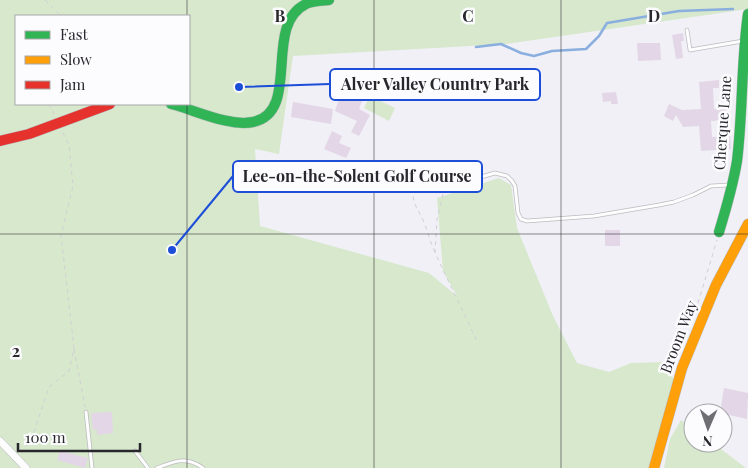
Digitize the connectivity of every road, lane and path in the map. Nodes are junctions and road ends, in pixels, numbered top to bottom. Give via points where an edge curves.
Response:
1 (45, 0) edge
2 (329, 0) edge
3 (748, 14) edge
4 (60, 15) edge
5 (687, 30) dead end
6 (744, 41) junction
7 (49, 105) edge
8 (107, 105) edge
9 (175, 105) edge
10 (58, 123) junction
11 (0, 141) edge
12 (732, 184) junction
13 (447, 187) junction
14 (420, 188) joint
15 (748, 224) edge
16 (719, 232) joint
17 (435, 253) junction
18 (698, 305) dead end
19 (477, 341) dead end
20 (74, 348) junction
21 (86, 412) joint
22 (0, 441) edge
23 (136, 451) dead end
24 (18, 459) junction
25 (26, 468) edge
26 (92, 468) edge
27 (148, 468) edge
28 (157, 468) edge
29 (203, 468) edge
30 (654, 468) edge

1 - 4 path
2 - 9 street via 302,6 291,17 284,38 278,100 273,111 262,120 228,120
3 - 6 street, Cherque Lane
5 - 6 lane via 690,50
6 - 12 street, Cherque Lane via 738,149
7 - 10 path
8 - 10 street
10 - 11 street
10 - 20 path via 69,145 73,186 61,236
12 - 13 lane via 710,186 659,205 594,216 527,221 518,213 515,186 507,176 495,172
12 - 16 street, Cherque Lane
13 - 14 lane
13 - 17 path via 436,219
14 - 17 path via 413,192 413,199
15 - 30 street, Broom Way via 716,285 682,368
16 - 18 path
17 - 19 path
20 - 21 path
20 - 24 path via 69,371 49,387 33,435
21 - 26 lane
22 - 24 street
23 - 27 lane
24 - 25 street
28 - 29 lane via 186,460

